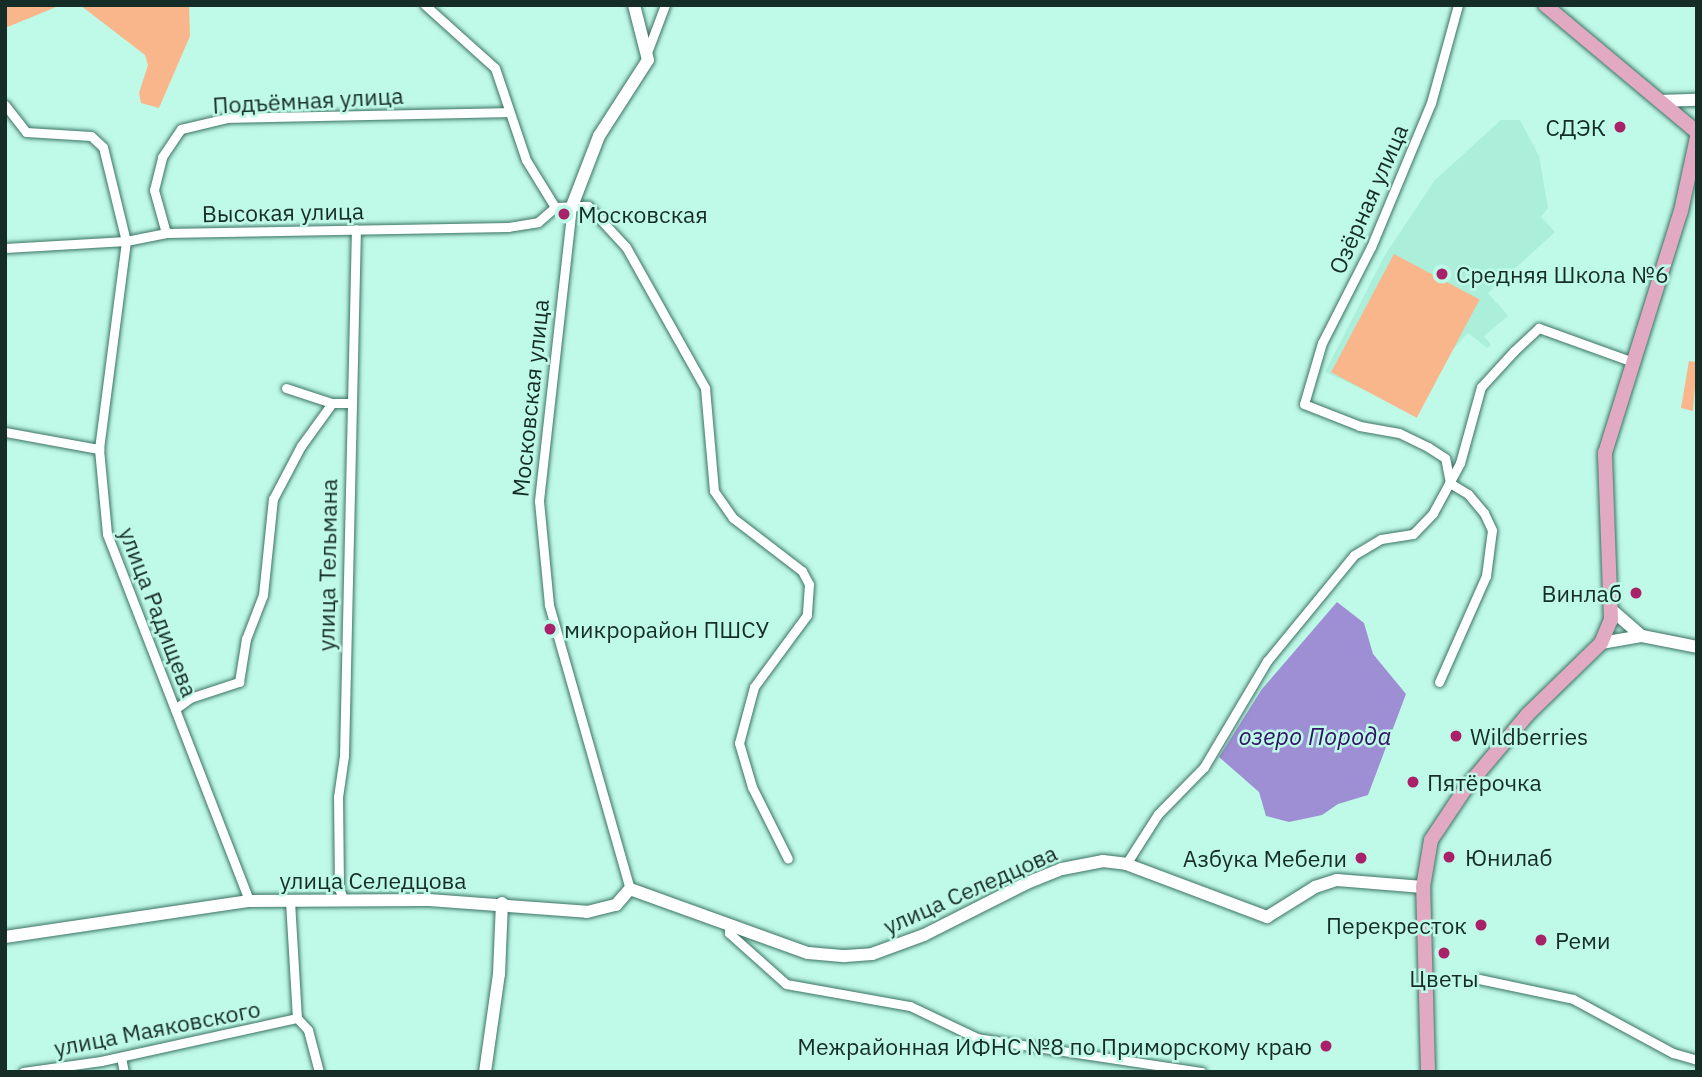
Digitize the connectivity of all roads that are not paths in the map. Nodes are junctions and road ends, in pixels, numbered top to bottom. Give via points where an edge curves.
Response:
1 (425, 5) edge
2 (634, 5) edge
3 (665, 5) edge
4 (1458, 5) edge
5 (1545, 5) edge
6 (648, 50) junction
7 (1697, 100) edge
8 (1659, 101) junction
9 (5, 105) edge
10 (509, 112) junction
11 (1697, 132) edge
12 (1697, 137) edge
13 (572, 206) junction
14 (555, 207) junction
15 (356, 229) junction
16 (166, 233) junction
17 (126, 241) junction
18 (5, 248) edge
19 (1633, 362) junction
20 (286, 388) dead end
21 (332, 403) junction
22 (349, 403) junction
23 (5, 432) edge
24 (99, 449) junction
25 (1450, 483) junction
26 (1613, 611) junction
27 (1642, 636) junction
28 (1601, 643) junction
29 (1693, 643) edge
30 (1439, 682) dead end
31 (175, 709) junction
32 (788, 859) dead end
33 (1126, 864) junction
34 (1423, 887) junction
35 (630, 889) junction
36 (344, 900) junction
37 (249, 901) junction
38 (290, 901) junction
39 (502, 903) junction
40 (729, 925) junction
41 (5, 937) edge
42 (1479, 979) dead end
43 (297, 1018) junction
44 (121, 1057) junction
45 (1697, 1060) edge
46 (23, 1072) edge
47 (124, 1072) edge
48 (319, 1072) edge
49 (485, 1072) edge
50 (1201, 1072) edge
51 (1428, 1072) edge

1 - 10 street via 495,68
2 - 6 street
3 - 6 street
4 - 25 street, Озёрная улица via 1432,103 1371,247 1322,343 1304,404 1418,441 1445,458
5 - 8 main road
6 - 13 street, Московская улица via 648,60 599,135
7 - 8 street
8 - 11 main road
9 - 17 street via 26,132 99,140
10 - 14 street via 526,160
10 - 16 street, Подъёмная улица via 228,118 181,129 162,157 154,190
12 - 19 main road via 1681,211
13 - 14 street
13 - 32 street via 588,206 626,247 705,388 715,491 723,505 802,571 809,584 807,615 754,687 739,743 752,787
13 - 35 street, Московская улица via 539,501 549,605
14 - 15 street, Высокая улица via 538,222 508,227
15 - 16 street, Высокая улица
15 - 22 street, улица Тельмана
16 - 17 street, Высокая улица
17 - 18 street, Высокая улица
17 - 24 street, улица Радищева
19 - 25 street via 1539,328 1481,387
19 - 26 main road via 1605,453
20 - 21 street
21 - 22 street
21 - 31 street via 301,446 273,499 263,595 246,639 239,682 190,698
22 - 36 street, улица Тельмана via 344,756 338,797 339,889
23 - 24 street
24 - 31 street, улица Радищева via 107,534
25 - 30 street via 1468,494 1484,513 1492,530 1492,552 1456,651
25 - 33 street via 1433,513 1413,534 1381,539 1354,555 1267,661 1204,767 1158,814
26 - 27 street
26 - 28 main road
27 - 28 street
27 - 29 street
28 - 34 main road via 1527,715 1465,789 1431,840
31 - 37 street, улица Радищева
33 - 34 street, улица Селедцова via 1267,917 1315,887 1337,880
33 - 40 street, улица Селедцова via 1103,861 1062,869 873,954 808,953
34 - 51 main road
35 - 39 street, улица Селедцова via 616,905 587,912
35 - 40 street, улица Селедцова
36 - 38 street, улица Селедцова
36 - 39 street, улица Селедцова
37 - 38 street, улица Селедцова
37 - 41 street, улица Селедцова
38 - 43 street
39 - 49 street via 499,974
40 - 50 street via 729,933 786,984 910,1006 977,1038
42 - 45 street via 1573,999 1673,1053
43 - 44 street, улица Маяковского
43 - 48 street via 308,1030
44 - 46 street, улица Маяковского
44 - 47 street

